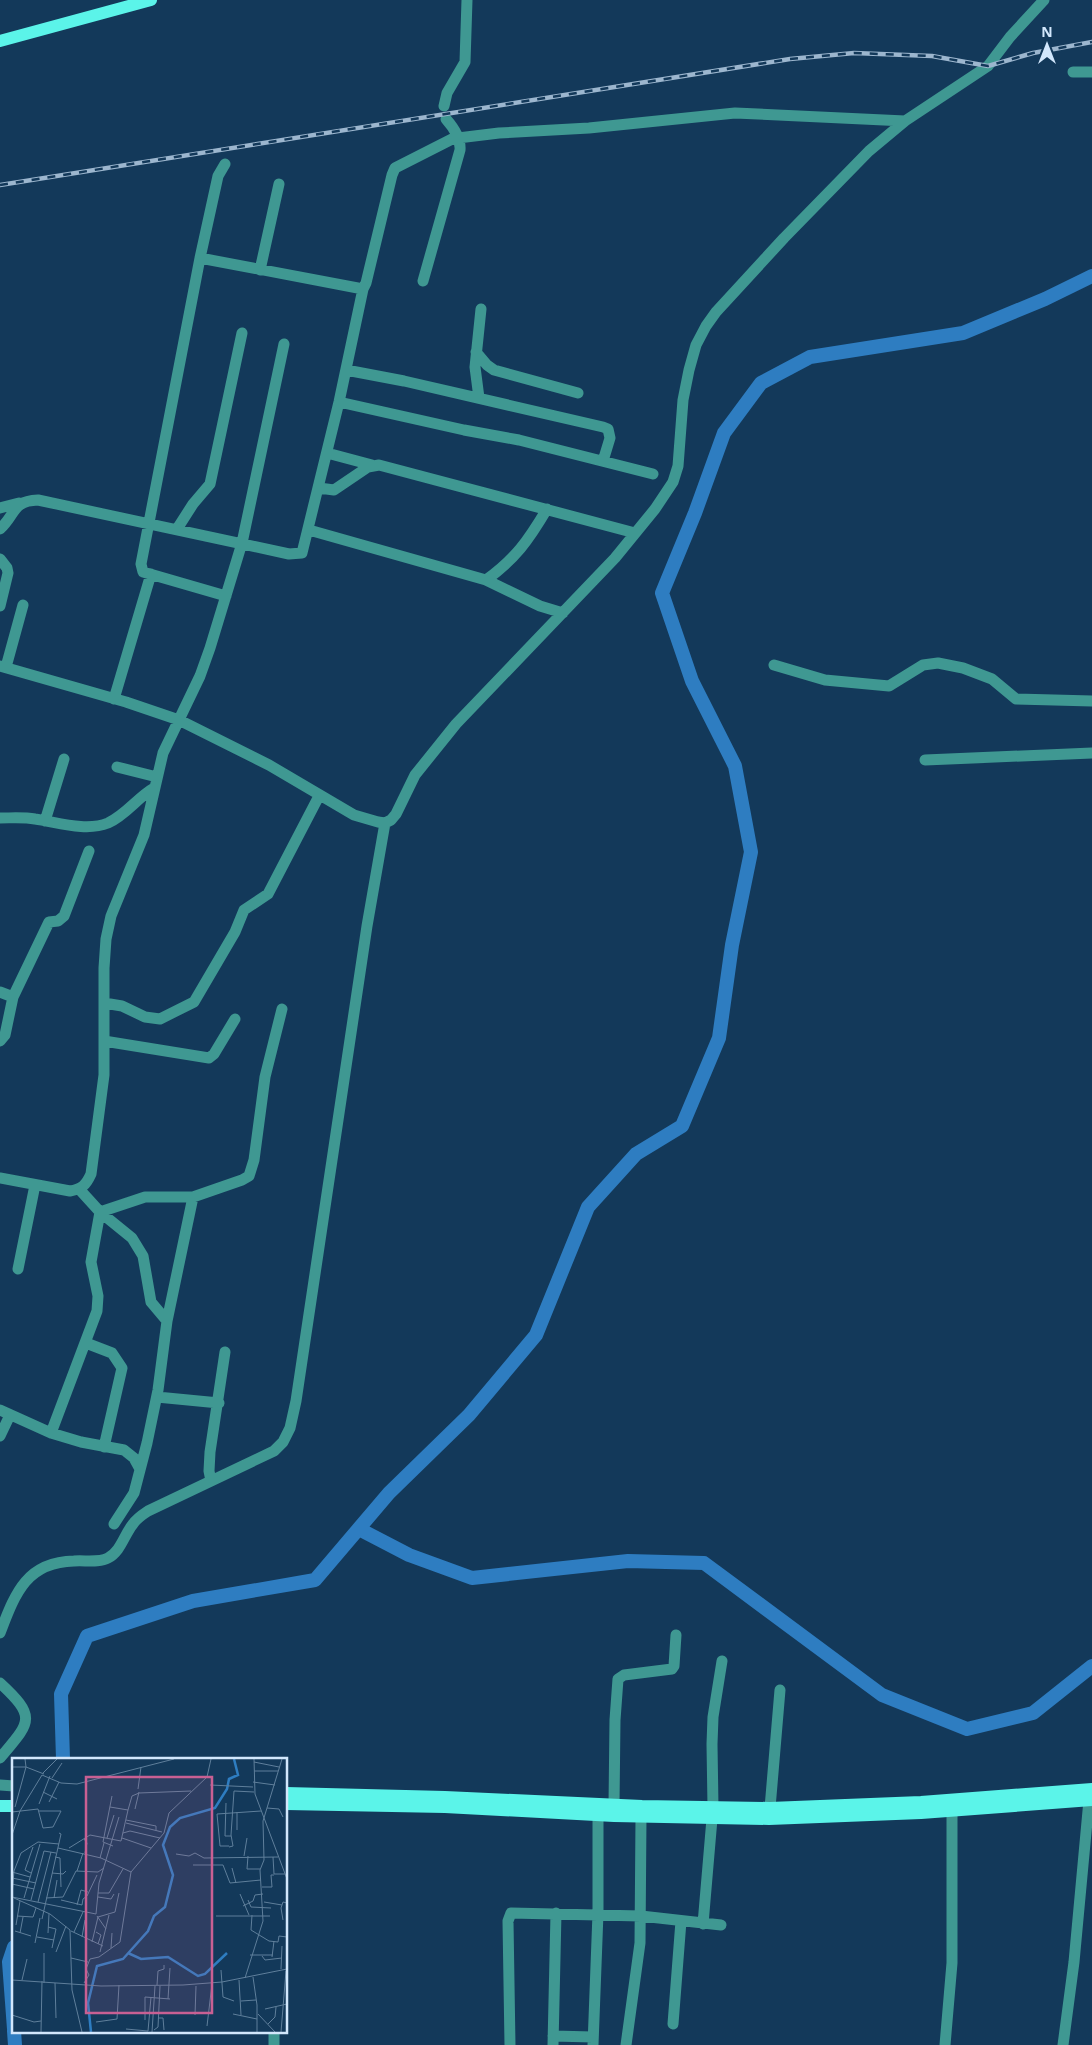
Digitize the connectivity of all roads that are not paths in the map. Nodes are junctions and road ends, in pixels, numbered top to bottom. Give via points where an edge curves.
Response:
1 (151, 0) edge
2 (467, 0) edge
3 (1044, 0) edge
4 (0, 41) edge
5 (1073, 72) dead end
6 (1092, 72) edge
7 (444, 106) dead end
8 (446, 119) dead end
9 (906, 121) junction
10 (458, 137) junction
11 (225, 164) dead end
12 (279, 184) dead end
13 (200, 258) junction
14 (260, 270) junction
15 (423, 281) dead end
16 (363, 289) junction
17 (482, 309) dead end
18 (242, 333) dead end
19 (284, 344) dead end
20 (476, 352) junction
21 (346, 370) junction
22 (578, 393) dead end
23 (479, 398) junction
24 (339, 402) junction
25 (328, 453) junction
26 (603, 461) junction
27 (372, 465) junction
28 (653, 474) dead end
29 (319, 488) junction
30 (19, 503) junction
31 (0, 508) edge
32 (547, 509) junction
33 (149, 523) junction
34 (0, 529) edge
35 (177, 529) junction
36 (309, 530) junction
37 (635, 533) junction
38 (242, 543) junction
39 (0, 559) edge
40 (151, 574) junction
41 (486, 580) junction
42 (226, 596) junction
43 (23, 605) dead end
44 (0, 606) edge
45 (563, 612) junction
46 (774, 665) dead end
47 (3, 667) edge
48 (114, 698) junction
49 (1092, 701) edge
50 (179, 720) junction
51 (1092, 753) edge
52 (64, 758) dead end
53 (925, 760) dead end
54 (117, 767) dead end
55 (156, 783) junction
56 (319, 796) junction
57 (0, 818) edge
58 (45, 821) junction
59 (385, 823) junction
60 (89, 851) dead end
61 (0, 992) edge
62 (14, 997) junction
63 (104, 1003) junction
64 (282, 1009) dead end
65 (235, 1019) dead end
66 (0, 1041) edge
67 (104, 1041) junction
68 (0, 1178) edge
69 (35, 1185) junction
70 (80, 1190) junction
71 (194, 1197) junction
72 (100, 1212) junction
73 (18, 1269) dead end
74 (167, 1321) junction
75 (86, 1343) junction
76 (225, 1352) dead end
77 (156, 1397) junction
78 (219, 1403) junction
79 (5, 1413) edge
80 (51, 1433) junction
81 (0, 1436) edge
82 (104, 1447) junction
83 (140, 1469) junction
84 (211, 1481) junction
85 (135, 1491) junction
86 (144, 1514) junction
87 (114, 1524) dead end
88 (5, 1606) edge
89 (0, 1633) edge
90 (676, 1635) dead end
91 (722, 1661) dead end
92 (0, 1683) edge
93 (780, 1690) dead end
94 (0, 1758) edge
95 (288, 1793) edge
96 (1091, 1796) edge
97 (288, 1804) edge
98 (614, 1805) junction
99 (770, 1808) junction
100 (952, 1811) junction
101 (713, 1812) junction
102 (598, 1815) junction
103 (641, 1817) junction
104 (556, 1913) junction
105 (598, 1913) junction
106 (641, 1916) junction
107 (681, 1921) junction
108 (703, 1924) junction
109 (721, 1925) dead end
110 (673, 2024) dead end
111 (274, 2032) edge
112 (553, 2040) edge
113 (593, 2041) edge
114 (274, 2045) edge
115 (510, 2045) edge
116 (626, 2045) edge
117 (945, 2045) edge
118 (1063, 2045) edge

1 - 4 main road
2 - 7 street via 465,62
3 - 9 street via 988,66
5 - 6 street
8 - 10 street
9 - 10 street via 735,112 589,128
9 - 37 street via 869,151 784,238 706,326 696,346 683,400 677,472 655,509
10 - 15 street via 461,146 459,157
10 - 16 street via 395,168
11 - 13 street via 218,176
12 - 14 street
13 - 14 street
13 - 33 street
14 - 16 street
16 - 21 street
17 - 20 street
18 - 35 street via 210,484
19 - 38 street
20 - 22 street via 494,370
20 - 23 street
21 - 23 street
21 - 24 street
23 - 26 street via 608,429 610,438
24 - 25 street
24 - 26 street
25 - 27 street
25 - 29 street
26 - 28 street
27 - 29 street via 334,490
27 - 32 street
29 - 36 street
30 - 31 street
30 - 33 street via 53,502
30 - 34 street
32 - 37 street
32 - 41 street via 518,552
33 - 35 street
33 - 40 street via 141,564 144,572
35 - 38 street
36 - 38 street via 305,548 298,555
36 - 41 street
37 - 45 street
38 - 42 street
39 - 44 street via 8,573
40 - 42 street
40 - 48 street
41 - 45 street via 540,606
42 - 50 street via 210,648
43 - 47 street
45 - 59 street via 460,719 415,775 396,814
46 - 49 street via 825,680 889,686 923,665 938,662 992,678 1016,699
47 - 48 street
48 - 50 street
50 - 55 street via 163,753
50 - 56 street via 269,765
51 - 53 street
52 - 58 street
54 - 55 street
55 - 58 street via 107,823 84,826
55 - 63 street via 144,835 111,916 106,939
56 - 59 street via 364,820
56 - 63 street via 268,894 244,910 235,932 194,1002 160,1019
57 - 58 street
59 - 84 street via 290,1428 274,1451
60 - 62 street via 64,916 58,921 48,922
61 - 62 street
62 - 66 street via 5,1035
63 - 67 street
64 - 71 street via 267,1067 252,1170 242,1180
65 - 67 street via 209,1058
67 - 70 street via 102,1102 91,1174
68 - 69 street
69 - 70 street
69 - 73 street
70 - 72 street
71 - 72 street via 145,1197
71 - 74 street
72 - 74 street via 132,1238 143,1256 151,1302
72 - 75 street via 91,1262 98,1296 97,1311
74 - 77 street
75 - 80 street
75 - 82 street via 112,1353 122,1368
76 - 78 street
77 - 78 street
77 - 83 street
78 - 84 street via 209,1464
79 - 80 street
79 - 81 street
80 - 82 street
82 - 83 street via 129,1453
83 - 85 street
84 - 86 street
85 - 86 street
85 - 87 street
86 - 88 street via 132,1525 116,1553 106,1559 59,1561 45,1565
88 - 89 street
90 - 98 street via 672,1670 618,1679
91 - 101 street via 712,1744
92 - 94 street via 21,1704 26,1722 24,1730
93 - 99 street
95 - 98 main road
96 - 99 main road
96 - 100 main road
96 - 118 street
97 - 102 main road via 445,1807
98 - 101 main road
99 - 101 main road
100 - 101 main road via 842,1817
100 - 117 street via 952,1963
101 - 103 main road
101 - 108 street
102 - 103 main road
102 - 105 street
103 - 106 street
104 - 105 street
104 - 112 street
104 - 115 street via 515,1912 509,1916
105 - 106 street
105 - 113 street
106 - 107 street
106 - 116 street
107 - 108 street
107 - 110 street
108 - 109 street
111 - 114 street
112 - 113 street

